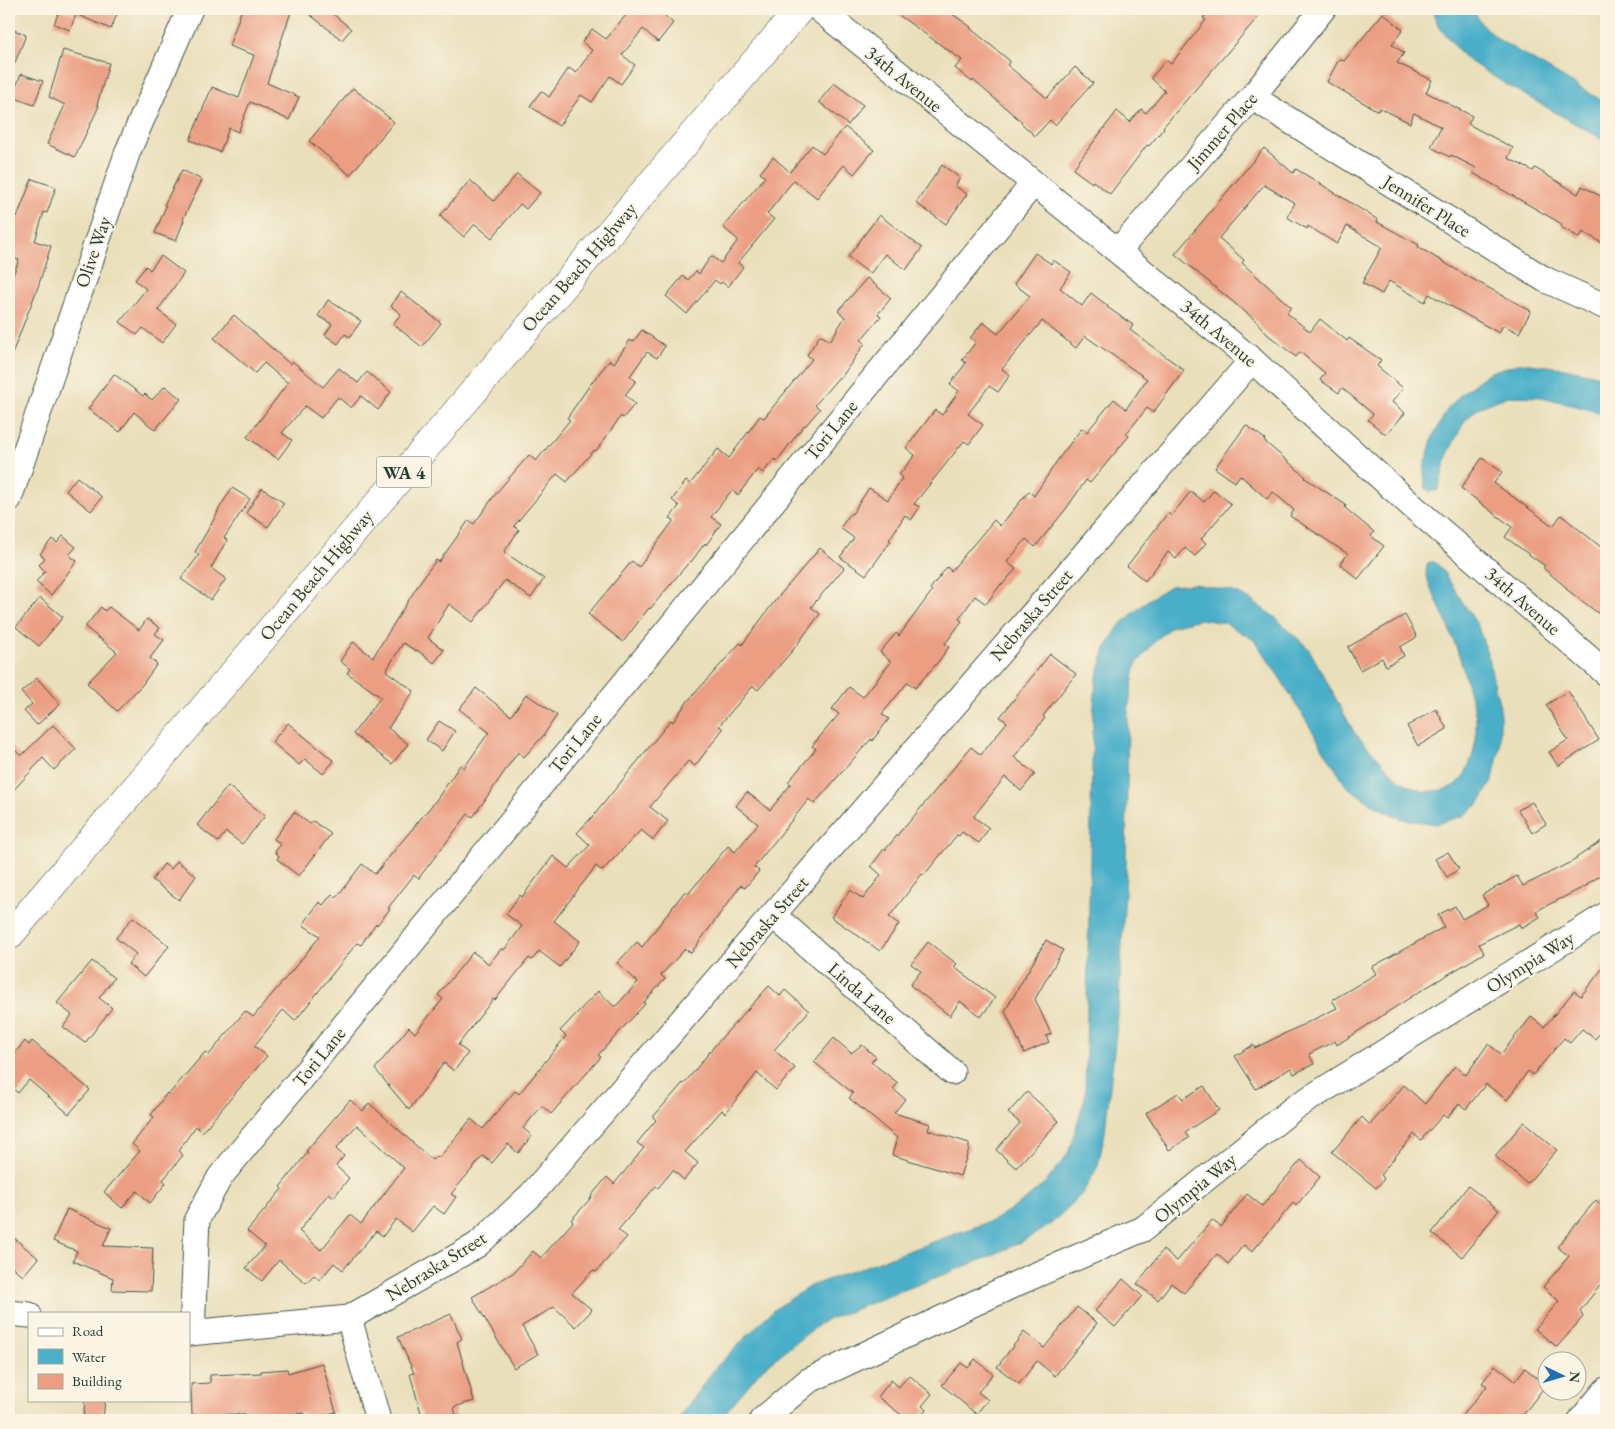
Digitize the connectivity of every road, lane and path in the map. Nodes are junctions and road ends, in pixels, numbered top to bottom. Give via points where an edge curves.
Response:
1 (190, 9) edge
2 (800, 9) edge
3 (818, 9) edge
4 (1322, 9) edge
5 (1252, 97) junction
6 (1032, 184) junction
7 (1118, 251) junction
8 (1606, 307) edge
9 (1252, 360) junction
10 (9, 499) edge
11 (1606, 673) edge
12 (773, 915) junction
13 (1606, 915) edge
14 (9, 936) edge
15 (952, 1072) dead end
16 (9, 1313) edge
17 (28, 1315) edge
18 (350, 1318) junction
19 (190, 1333) edge
20 (1606, 1390) edge
21 (378, 1420) edge
22 (762, 1420) edge
23 (1582, 1420) edge

1 - 10 street, Olive Way via 128,151
2 - 14 main road, Ocean Beach Highway / WA 4
3 - 6 street, 34th Avenue
4 - 5 street, Jimmer Place
5 - 7 street, Jimmer Place
5 - 8 street, Jennifer Place via 1544,279
6 - 7 street, 34th Avenue
6 - 19 street, Tori Lane via 220,1177 197,1220
7 - 9 street, 34th Avenue
9 - 11 street, 34th Avenue via 1411,505
9 - 12 street, Nebraska Street
12 - 15 street, Linda Lane
12 - 18 street, Nebraska Street via 531,1195 477,1245
13 - 22 street, Olympia Way via 1294,1108 1143,1229 1024,1280 808,1381
16 - 17 street
18 - 19 street, Nebraska Street
18 - 21 street
20 - 23 street

